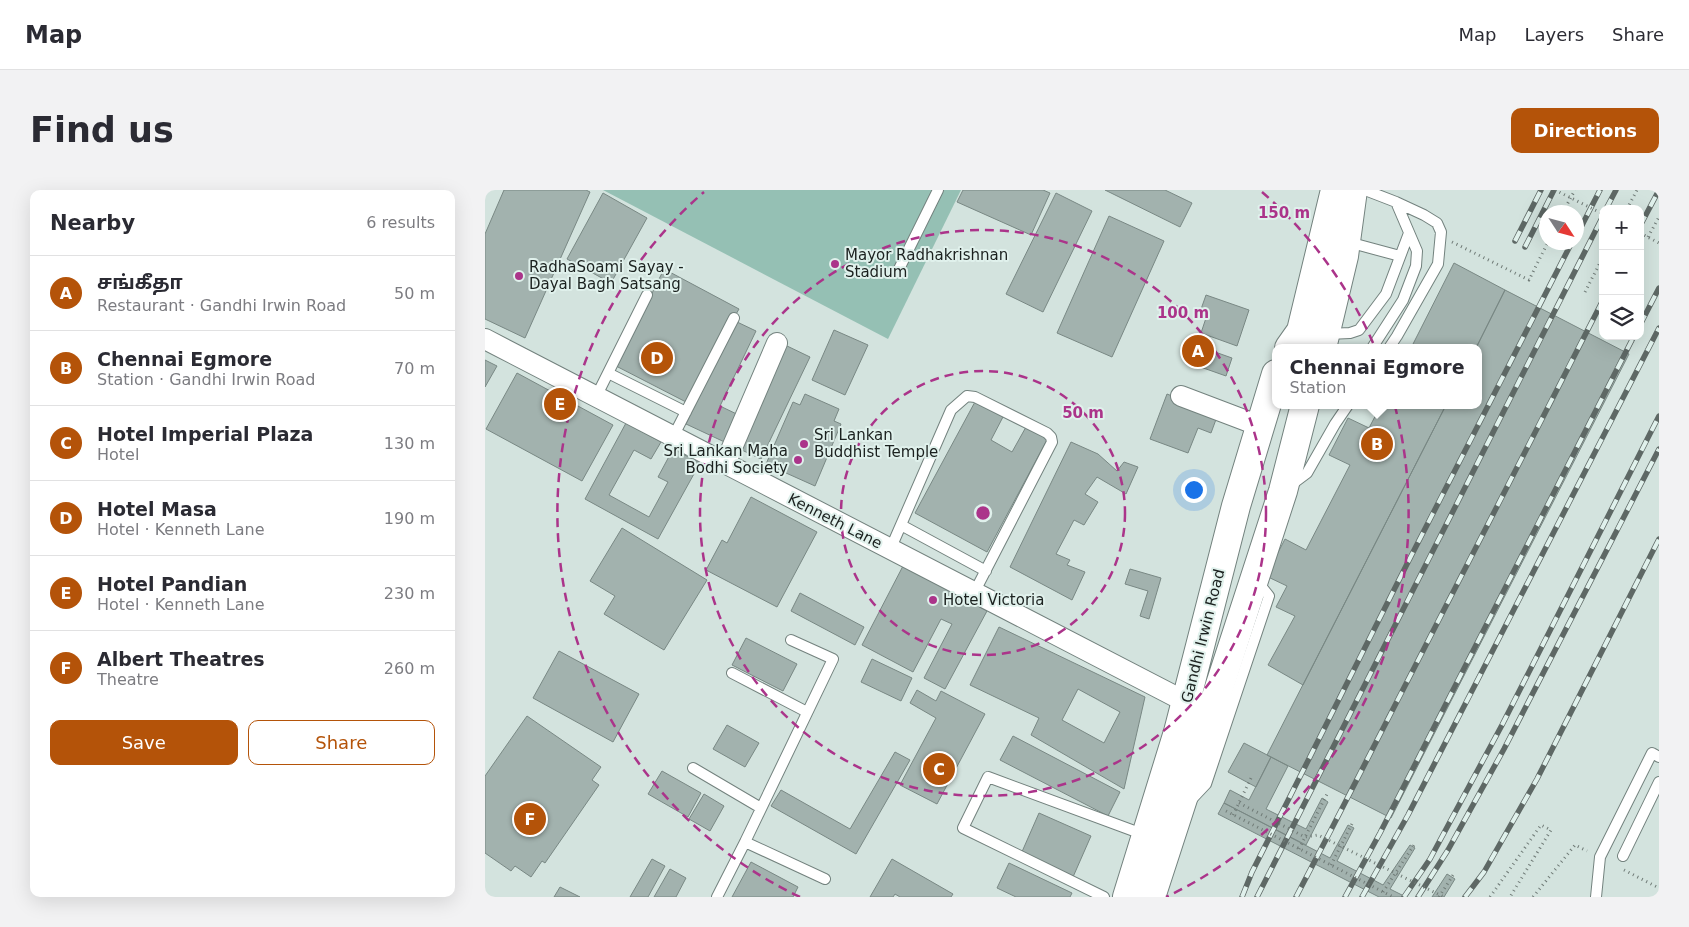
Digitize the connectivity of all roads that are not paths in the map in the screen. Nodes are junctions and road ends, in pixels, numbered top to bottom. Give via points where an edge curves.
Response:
1 (939, 190) edge
2 (1335, 190) edge
3 (1353, 190) edge
4 (1365, 190) edge
5 (1396, 202) junction
6 (1409, 233) junction
7 (1345, 241) junction
8 (1399, 256) junction
9 (899, 269) dead end
10 (647, 296) dead end
11 (734, 318) dead end
12 (1397, 336) junction
13 (485, 339) edge
14 (1324, 341) edge
15 (777, 343) dead end
16 (1292, 344) edge
17 (1375, 344) edge
18 (1388, 344) edge
19 (1392, 344) edge
20 (608, 373) junction
21 (1272, 387) edge
22 (1181, 396) dead end
23 (596, 397) junction
24 (1304, 409) edge
25 (1345, 409) edge
26 (686, 412) junction
27 (1260, 426) junction
28 (673, 437) junction
29 (725, 464) junction
30 (1283, 491) junction
31 (901, 525) junction
32 (890, 550) junction
33 (986, 571) junction
34 (974, 593) junction
35 (791, 640) dead end
36 (732, 673) dead end
37 (1186, 702) junction
38 (807, 712) junction
39 (1659, 757) edge
40 (693, 768) dead end
41 (1659, 782) edge
42 (761, 808) junction
43 (1146, 835) junction
44 (745, 842) junction
45 (1623, 856) dead end
46 (825, 879) dead end
47 (717, 897) edge
48 (1104, 897) edge
49 (1127, 897) edge
50 (1151, 897) edge
51 (1596, 897) edge

1 - 9 lane
2 - 16 main road via 1301,331
3 - 7 main road
4 - 5 lane
5 - 6 lane
5 - 12 lane via 1437,223 1441,232 1438,264
6 - 8 lane
6 - 17 lane via 1417,251 1416,266 1403,300
7 - 8 lane
7 - 14 main road
8 - 14 lane via 1386,294 1359,330
10 - 20 lane
11 - 26 lane
12 - 18 lane
12 - 19 lane
13 - 23 street, Kenneth Lane
15 - 29 street
20 - 23 lane
20 - 26 lane
21 - 27 main road, Gandhi Irwin Road
22 - 27 street
23 - 28 street, Kenneth Lane
24 - 30 main road, Gandhi Irwin Road
25 - 30 lane via 1307,473
26 - 28 lane
27 - 37 main road, Gandhi Irwin Road
28 - 29 street, Kenneth Lane
29 - 32 street, Kenneth Lane
30 - 50 main road, Gandhi Irwin Road
31 - 32 lane
31 - 33 lane
31 - 33 lane via 951,410 967,396 1047,433 1052,442
32 - 34 street, Kenneth Lane
33 - 34 lane
34 - 37 street, Kenneth Lane
35 - 38 lane via 833,659
36 - 38 lane
37 - 43 main road, Gandhi Irwin Road
38 - 42 lane
39 - 51 lane via 1652,753 1600,857
40 - 42 lane
41 - 45 lane
42 - 44 lane
43 - 48 lane via 988,777 963,828
43 - 49 main road, Gandhi Irwin Road
44 - 46 lane
44 - 47 lane

